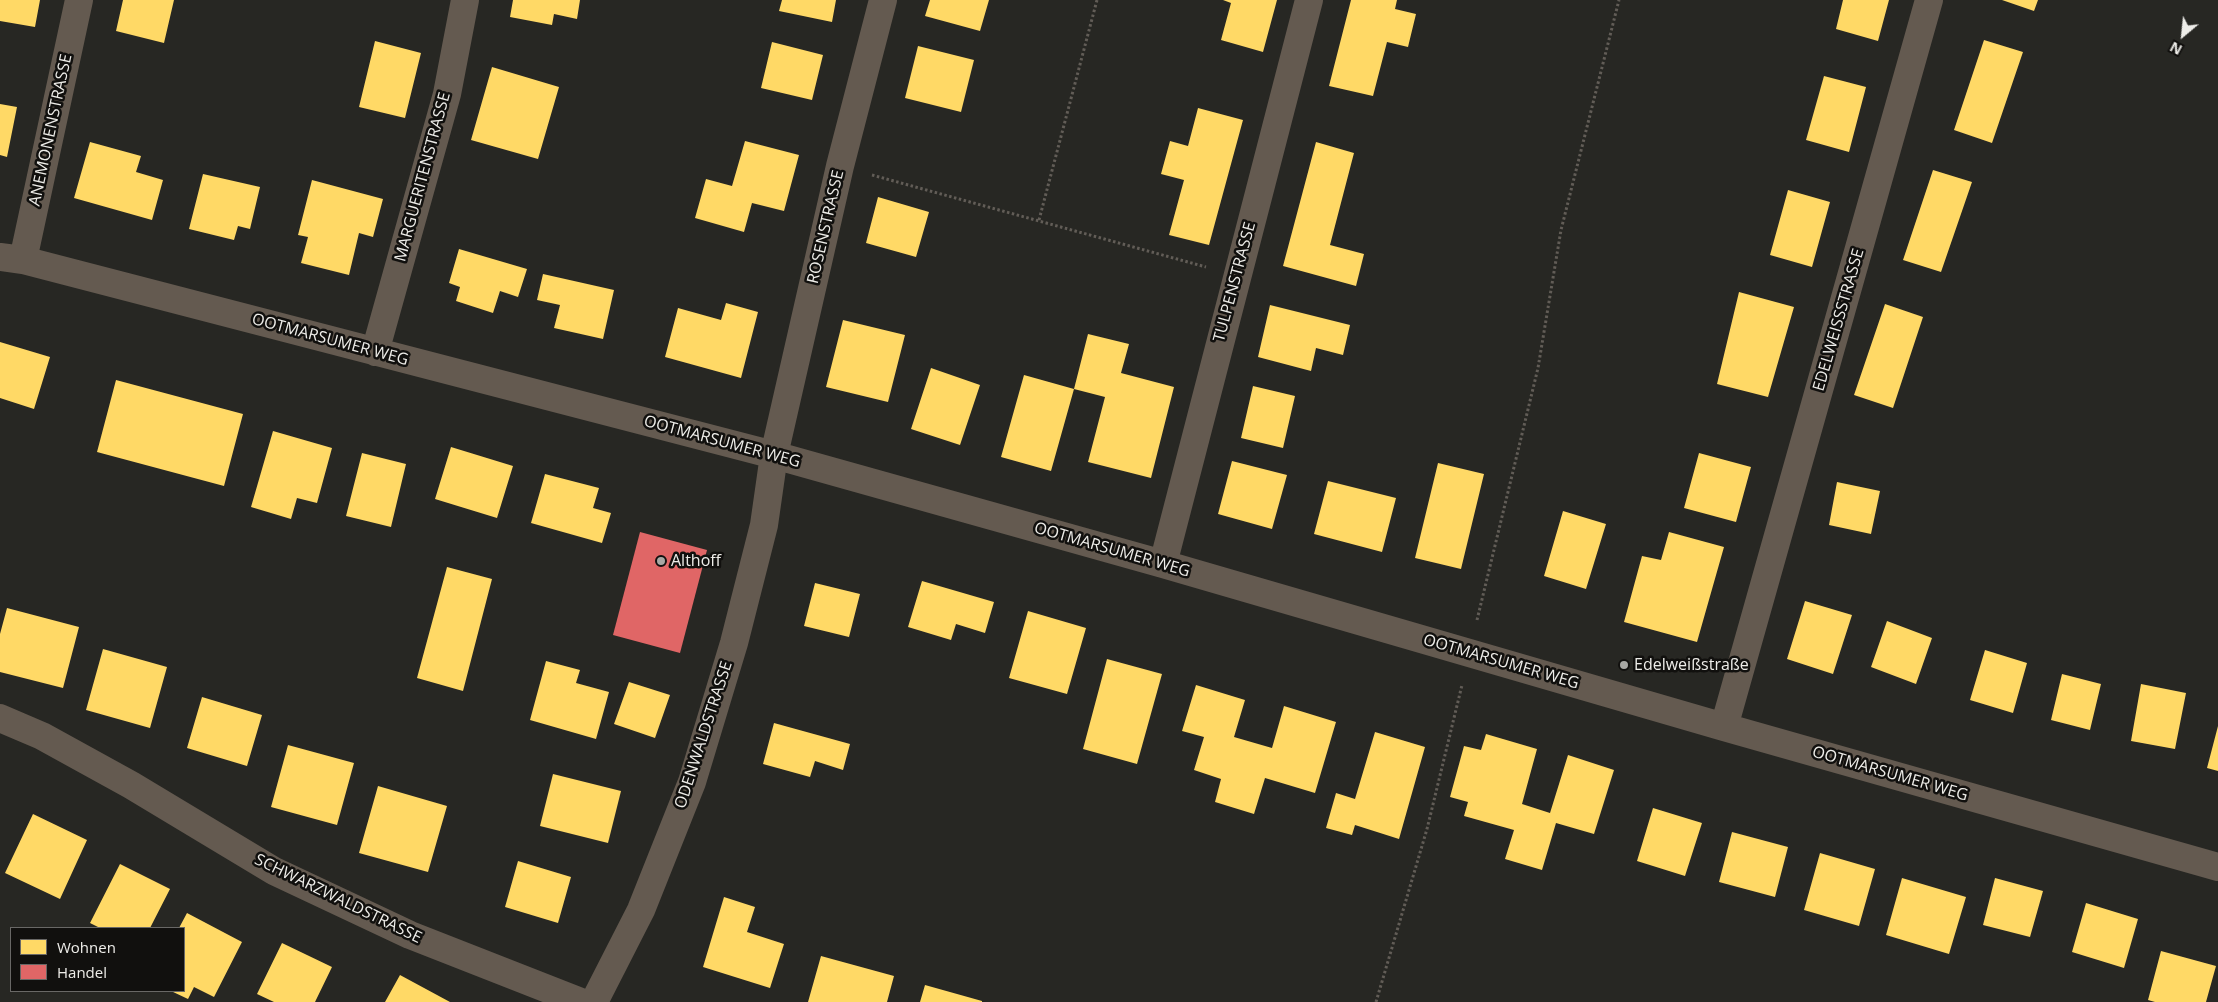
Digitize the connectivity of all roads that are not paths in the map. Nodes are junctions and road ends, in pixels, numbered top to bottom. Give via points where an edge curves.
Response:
1 (79, 0) edge
2 (465, 0) edge
3 (883, 0) edge
4 (1309, 0) edge
5 (1929, 0) edge
6 (11, 258) edge
7 (375, 352) junction
8 (774, 455) junction
9 (1163, 564) junction
10 (0, 718) edge
11 (1724, 727) junction
12 (2218, 866) edge
13 (582, 1002) edge
14 (594, 1002) edge

1 - 6 street, ANEMONENSTRASSE
2 - 7 street, MARGUERITENSTRASSE via 447,94
3 - 8 street, ROSENSTRASSE via 840,166
4 - 9 street, TULPENSTRASSE
5 - 11 street, EDELWEISSSTRASSE
6 - 7 street, OOTMARSUMER WEG
7 - 8 street, OOTMARSUMER WEG
8 - 9 street, OOTMARSUMER WEG
8 - 14 street, ODENWALDSTRASSE via 762,534 734,643 692,782 641,910
9 - 11 street, OOTMARSUMER WEG
10 - 13 street, SCHWARZWALDSTRASSE via 42,736 131,785 274,871 410,935
11 - 12 street, OOTMARSUMER WEG

